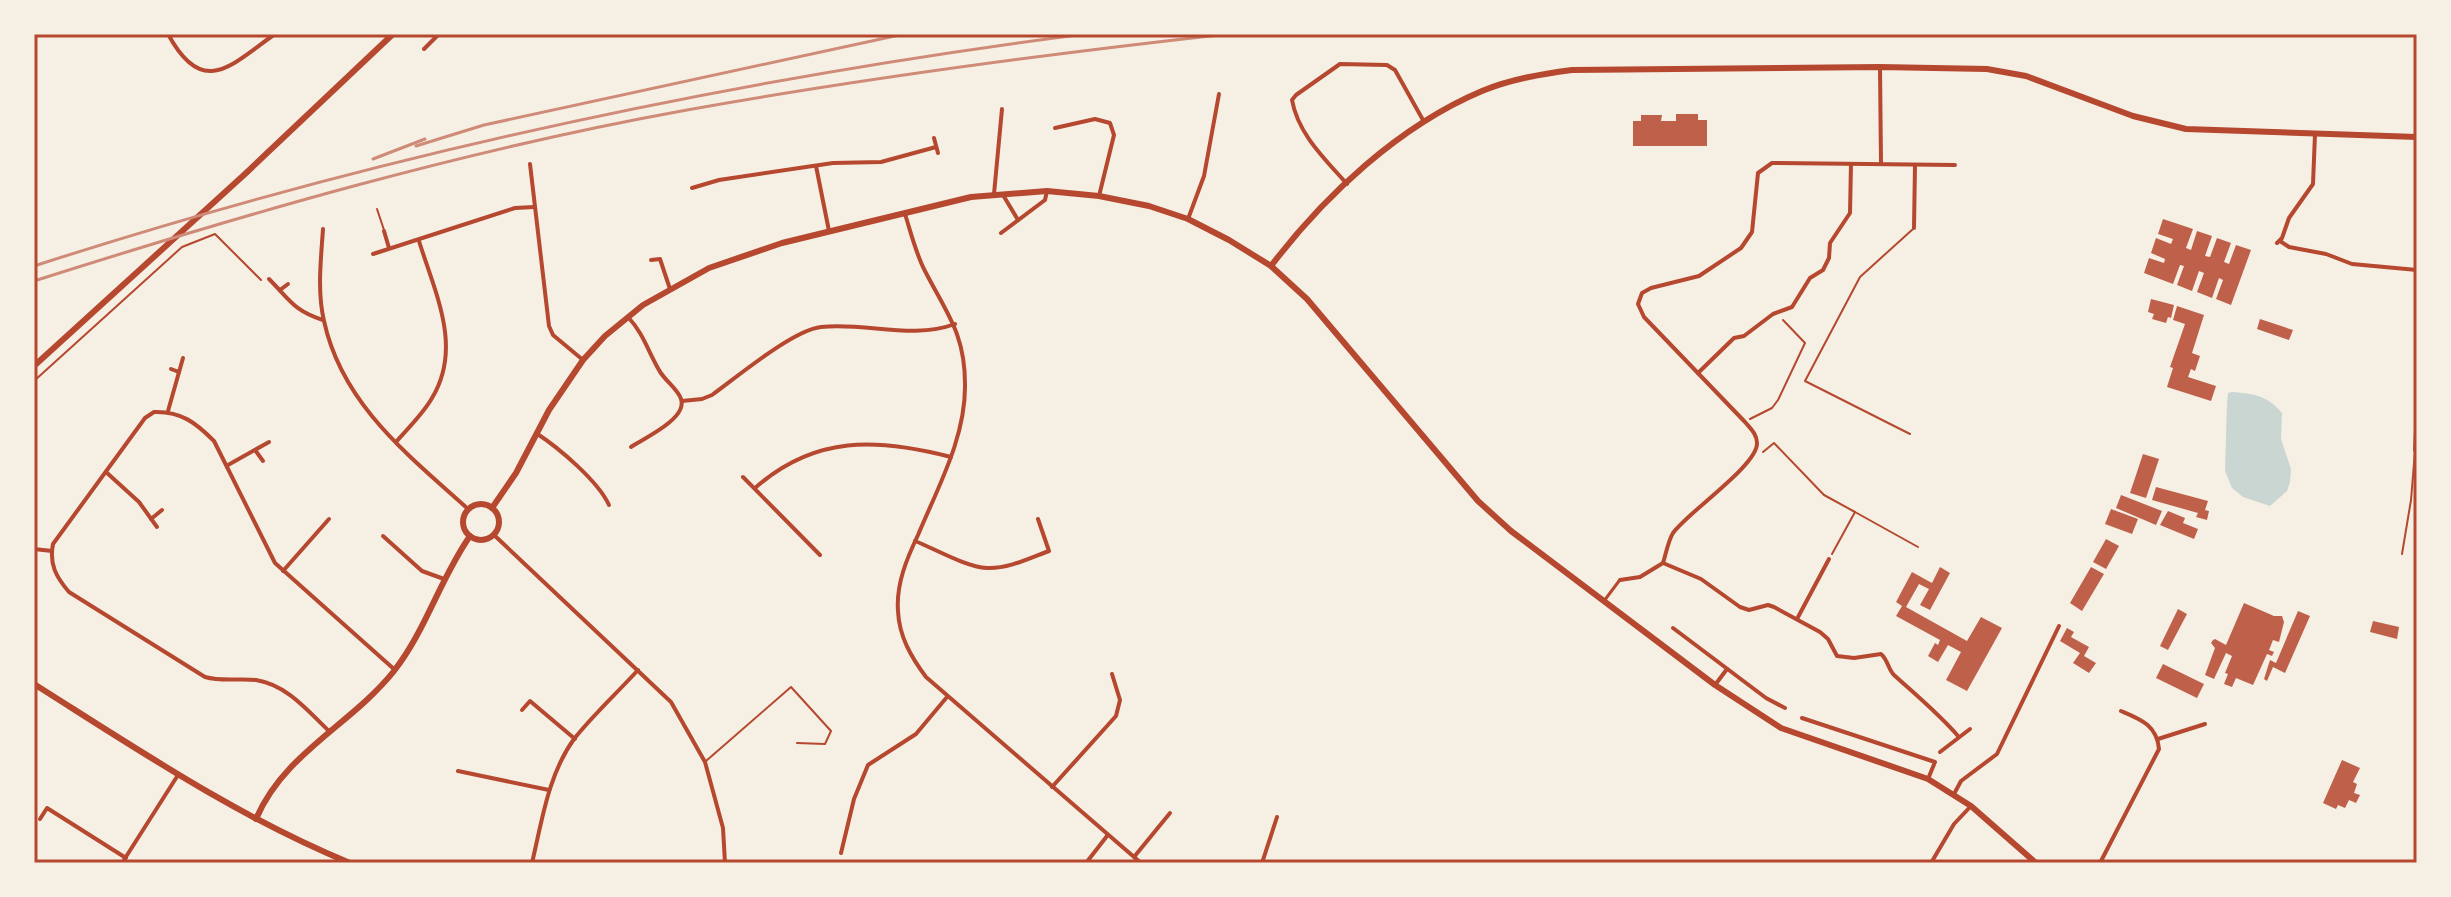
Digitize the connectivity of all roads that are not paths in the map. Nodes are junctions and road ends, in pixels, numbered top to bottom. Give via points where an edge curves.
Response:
1 (168, 34) edge
2 (275, 34) edge
3 (393, 34) edge
4 (439, 34) edge
5 (424, 49) dead end
6 (1880, 67) junction
7 (1219, 94) dead end
8 (1002, 109) dead end
9 (1423, 120) junction
10 (1055, 128) dead end
11 (2315, 134) junction
12 (2417, 137) edge
13 (934, 138) dead end
14 (530, 164) dead end
15 (1851, 164) junction
16 (1881, 164) junction
17 (1915, 165) junction
18 (1955, 165) dead end
19 (816, 166) junction
20 (1347, 184) junction
21 (692, 188) dead end
22 (1047, 191) junction
23 (998, 194) junction
24 (1099, 196) junction
25 (534, 207) junction
26 (377, 209) dead end
27 (905, 214) junction
28 (1188, 219) junction
29 (1018, 220) junction
30 (1914, 228) joint
31 (323, 229) dead end
32 (384, 231) joint
33 (830, 233) junction
34 (1001, 233) dead end
35 (419, 241) junction
36 (389, 248) junction
37 (373, 254) dead end
38 (651, 260) dead end
39 (1271, 266) junction
40 (2417, 270) edge
41 (269, 279) road end
42 (288, 284) dead end
43 (670, 289) junction
44 (280, 290) junction
45 (628, 317) junction
46 (323, 320) junction
47 (955, 324) junction
48 (183, 358) dead end
49 (583, 360) junction
50 (34, 366) edge
51 (171, 369) dead end
52 (179, 372) junction
53 (1698, 373) junction
54 (682, 401) junction
55 (2417, 410) edge
56 (168, 411) junction
57 (536, 433) junction
58 (1910, 434) dead end
59 (269, 442) dead end
60 (396, 442) junction
61 (631, 447) dead end
62 (255, 450) junction
63 (2415, 450) edge
64 (951, 457) junction
65 (263, 461) dead end
66 (228, 465) junction
67 (106, 472) junction
68 (743, 477) dead end
69 (755, 488) junction
70 (609, 505) dead end
71 (492, 508) junction
72 (468, 509) junction
73 (162, 510) dead end
74 (151, 519) junction
75 (329, 519) dead end
76 (1038, 519) dead end
77 (157, 527) dead end
78 (494, 535) junction
79 (383, 536) dead end
80 (470, 536) junction
81 (915, 541) junction
82 (34, 549) edge
83 (52, 551) junction
84 (2402, 554) dead end
85 (820, 555) dead end
86 (1829, 559) road end
87 (1663, 563) junction
88 (283, 571) junction
89 (444, 579) junction
90 (1620, 580) joint
91 (1604, 601) junction
92 (1797, 619) junction
93 (2059, 626) dead end
94 (1673, 628) dead end
95 (1727, 669) junction
96 (395, 670) junction
97 (638, 670) junction
98 (1112, 674) dead end
99 (34, 684) edge
100 (1715, 685) junction
101 (947, 697) junction
102 (1785, 708) dead end
103 (522, 710) dead end
104 (2121, 711) dead end
105 (1802, 718) dead end
106 (2205, 724) dead end
107 (1970, 729) dead end
108 (329, 731) junction
109 (1958, 736) junction
110 (575, 739) junction
111 (2158, 739) junction
112 (797, 743) dead end
113 (1937, 757) junction
114 (705, 762) junction
115 (458, 771) dead end
116 (178, 775) junction
117 (1928, 779) junction
118 (1052, 787) junction
119 (549, 790) junction
120 (1954, 794) junction
121 (1971, 806) junction
122 (1170, 813) dead end
123 (1277, 817) dead end
124 (40, 819) dead end
125 (256, 819) junction
126 (1107, 836) junction
127 (841, 853) dead end
128 (1134, 857) junction
129 (124, 860) edge
130 (350, 863) edge
131 (532, 863) edge
132 (725, 863) edge
133 (1086, 863) edge
134 (1141, 863) edge
135 (1262, 863) edge
136 (1931, 863) edge
137 (2036, 863) edge
138 (2100, 863) edge

1 - 2 street via 186,63 220,71
3 - 50 street
4 - 5 street
6 - 9 street via 1572,70 1483,90
6 - 11 street via 1987,69 2026,76 2133,116 2186,129
6 - 16 street
7 - 28 street via 1204,176
8 - 23 street
9 - 20 street
9 - 20 street via 1387,65 1340,64 1296,95 1294,113 1308,139
10 - 24 street via 1095,119 1110,123 1114,135
11 - 12 street
11 - 40 street via 2313,184 2278,242 2352,264
13 - 19 street via 937,150 881,162
14 - 25 street
15 - 16 street
15 - 53 street via 1850,213 1830,243 1823,270 1810,278 1792,307 1734,338
15 - 53 street via 1764,167 1757,180 1752,232 1741,248 1699,276 1642,293 1638,304 1644,317
16 - 17 street
17 - 18 street
17 - 30 street
19 - 21 street
19 - 33 street
20 - 39 street
22 - 23 street
22 - 24 street
22 - 29 street via 1045,200
23 - 27 street
23 - 29 street
24 - 28 street
25 - 35 street via 515,208
25 - 49 street via 549,326
26 - 32 lane
27 - 33 street
27 - 47 street via 923,268
28 - 39 street
29 - 34 street
30 - 58 lane via 1860,277 1805,381
31 - 46 street
32 - 36 street
33 - 43 street via 745,255
35 - 36 street
35 - 60 street via 447,332 447,359 430,402
36 - 37 street
38 - 43 street via 660,259
39 - 91 street via 1307,299 1478,501
41 - 44 street
42 - 44 street
43 - 45 street
44 - 46 street via 304,314
45 - 49 street
45 - 54 street
46 - 60 street via 351,389
47 - 54 street via 936,331 818,327 793,337 712,395
47 - 64 street via 964,352 965,389
48 - 52 street
49 - 57 street
51 - 52 street
52 - 56 street
53 - 87 street via 1756,435 1758,446 1672,534
54 - 61 street via 675,419
55 - 63 street
56 - 66 street via 199,425
56 - 67 street via 145,418
57 - 70 street via 561,451
57 - 71 street
59 - 62 street
60 - 72 street
62 - 65 street
62 - 66 street
63 - 84 lane
64 - 69 street via 878,443 845,445 787,463
64 - 81 street
66 - 88 street
67 - 74 street
67 - 83 street via 62,529
68 - 69 street
69 - 85 street
71 - 72 street via 483,504
71 - 78 street via 499,518
72 - 80 street via 463,526
73 - 74 street
74 - 77 street
75 - 88 street
76 - 81 street via 1049,551 1004,566 976,566
78 - 80 street via 485,540
78 - 97 street
79 - 89 street via 422,571
80 - 89 street
81 - 101 street via 899,590 903,638 919,668
82 - 83 street
83 - 108 street via 53,567 69,592 205,677 275,686
86 - 92 street
87 - 90 street via 1640,577
87 - 92 street via 1701,579 1740,607 1768,605
88 - 96 street
89 - 96 street
90 - 91 street
91 - 100 street
92 - 109 street via 1820,632 1844,658 1881,654 1892,673
93 - 120 street via 1997,754 1961,781
94 - 95 street
95 - 100 street
95 - 102 street
96 - 108 street
97 - 110 street
97 - 114 street via 671,702
98 - 118 street via 1120,700 1116,716
99 - 116 street
100 - 117 street via 1781,728
101 - 118 street
101 - 127 street via 916,734 868,765
103 - 110 street via 530,701
104 - 111 street via 2145,722
105 - 113 street
106 - 111 street
107 - 109 street
108 - 125 street via 278,780
109 - 113 street
110 - 119 street
111 - 138 street via 2156,758
112 - 114 lane via 825,744 831,731 791,687
113 - 117 street
114 - 132 street via 723,828
115 - 119 street
116 - 125 street
116 - 129 street
117 - 120 street
118 - 126 street
119 - 131 street
120 - 121 street
121 - 136 street
121 - 137 street
122 - 128 street
123 - 135 street
124 - 129 street via 47,808
125 - 130 street
126 - 128 street
126 - 133 street
128 - 134 street

